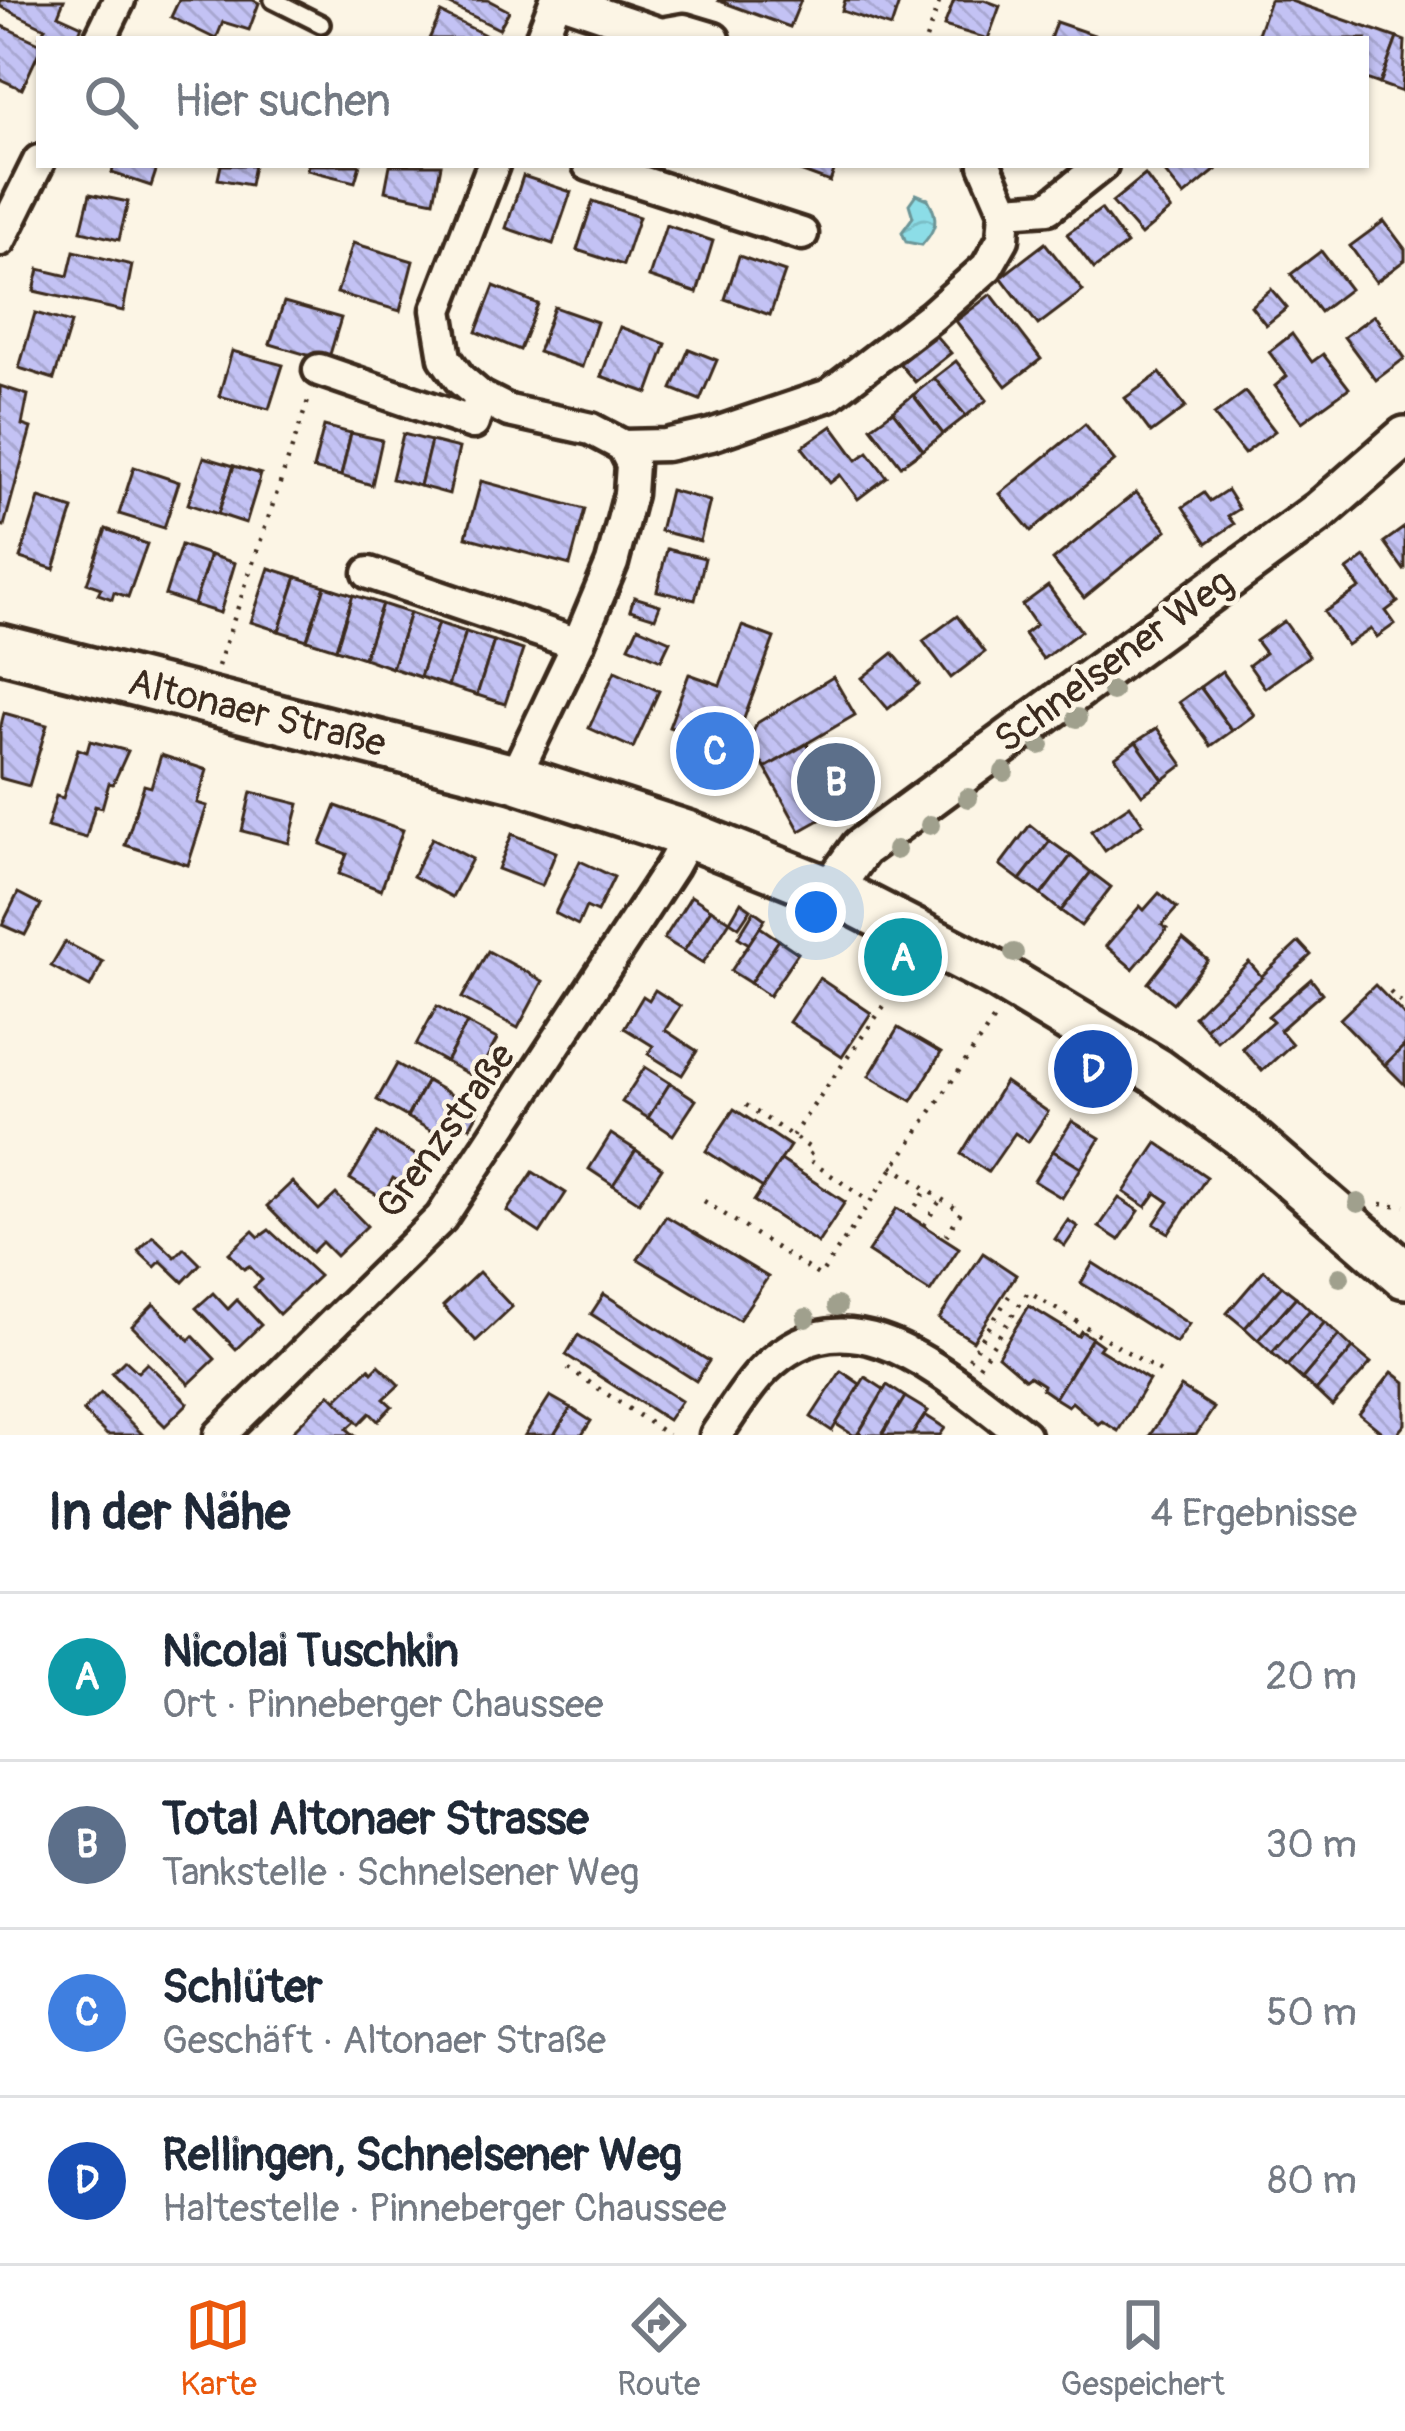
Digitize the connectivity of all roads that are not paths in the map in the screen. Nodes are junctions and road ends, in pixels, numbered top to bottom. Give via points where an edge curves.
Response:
1 (119, 0) edge
2 (273, 0) edge
3 (558, 0) edge
4 (321, 24) dead end
5 (101, 36) edge
6 (543, 36) edge
7 (663, 36) edge
8 (705, 36) edge
9 (36, 167) edge
10 (492, 168) edge
11 (598, 168) edge
12 (986, 168) edge
13 (1098, 168) edge
14 (1005, 211) junction
15 (802, 234) dead end
16 (0, 240) edge
17 (319, 370) road end
18 (481, 397) junction
19 (1405, 437) edge
20 (623, 446) junction
21 (369, 573) dead end
22 (578, 644) junction
23 (0, 648) edge
24 (514, 778) junction
25 (688, 835) junction
26 (838, 894) junction
27 (1404, 1272) edge
28 (220, 1435) edge
29 (716, 1435) edge
30 (1024, 1435) edge

1 - 5 street
2 - 4 lane
3 - 6 street
3 - 7 street
7 - 8 street via 684,29
9 - 16 street
10 - 18 street via 436,310 445,358
11 - 15 street
12 - 14 street
13 - 14 street via 1048,208
14 - 20 street via 1003,239 987,267 829,395 711,435
17 - 18 street via 473,423
18 - 20 street
19 - 26 street, Schnelsener Weg via 1320,511 861,848
20 - 22 street via 632,464 630,494
21 - 22 street
22 - 24 street
23 - 24 main road, Altonaer Straße
24 - 25 main road, Altonaer Straße
25 - 26 main road, Altonaer Straße
25 - 28 street, Grenzstraße via 441,1218
26 - 27 main road, Altonaer Straße via 998,975 1156,1070
29 - 30 street via 782,1355 838,1334 866,1336 923,1360

